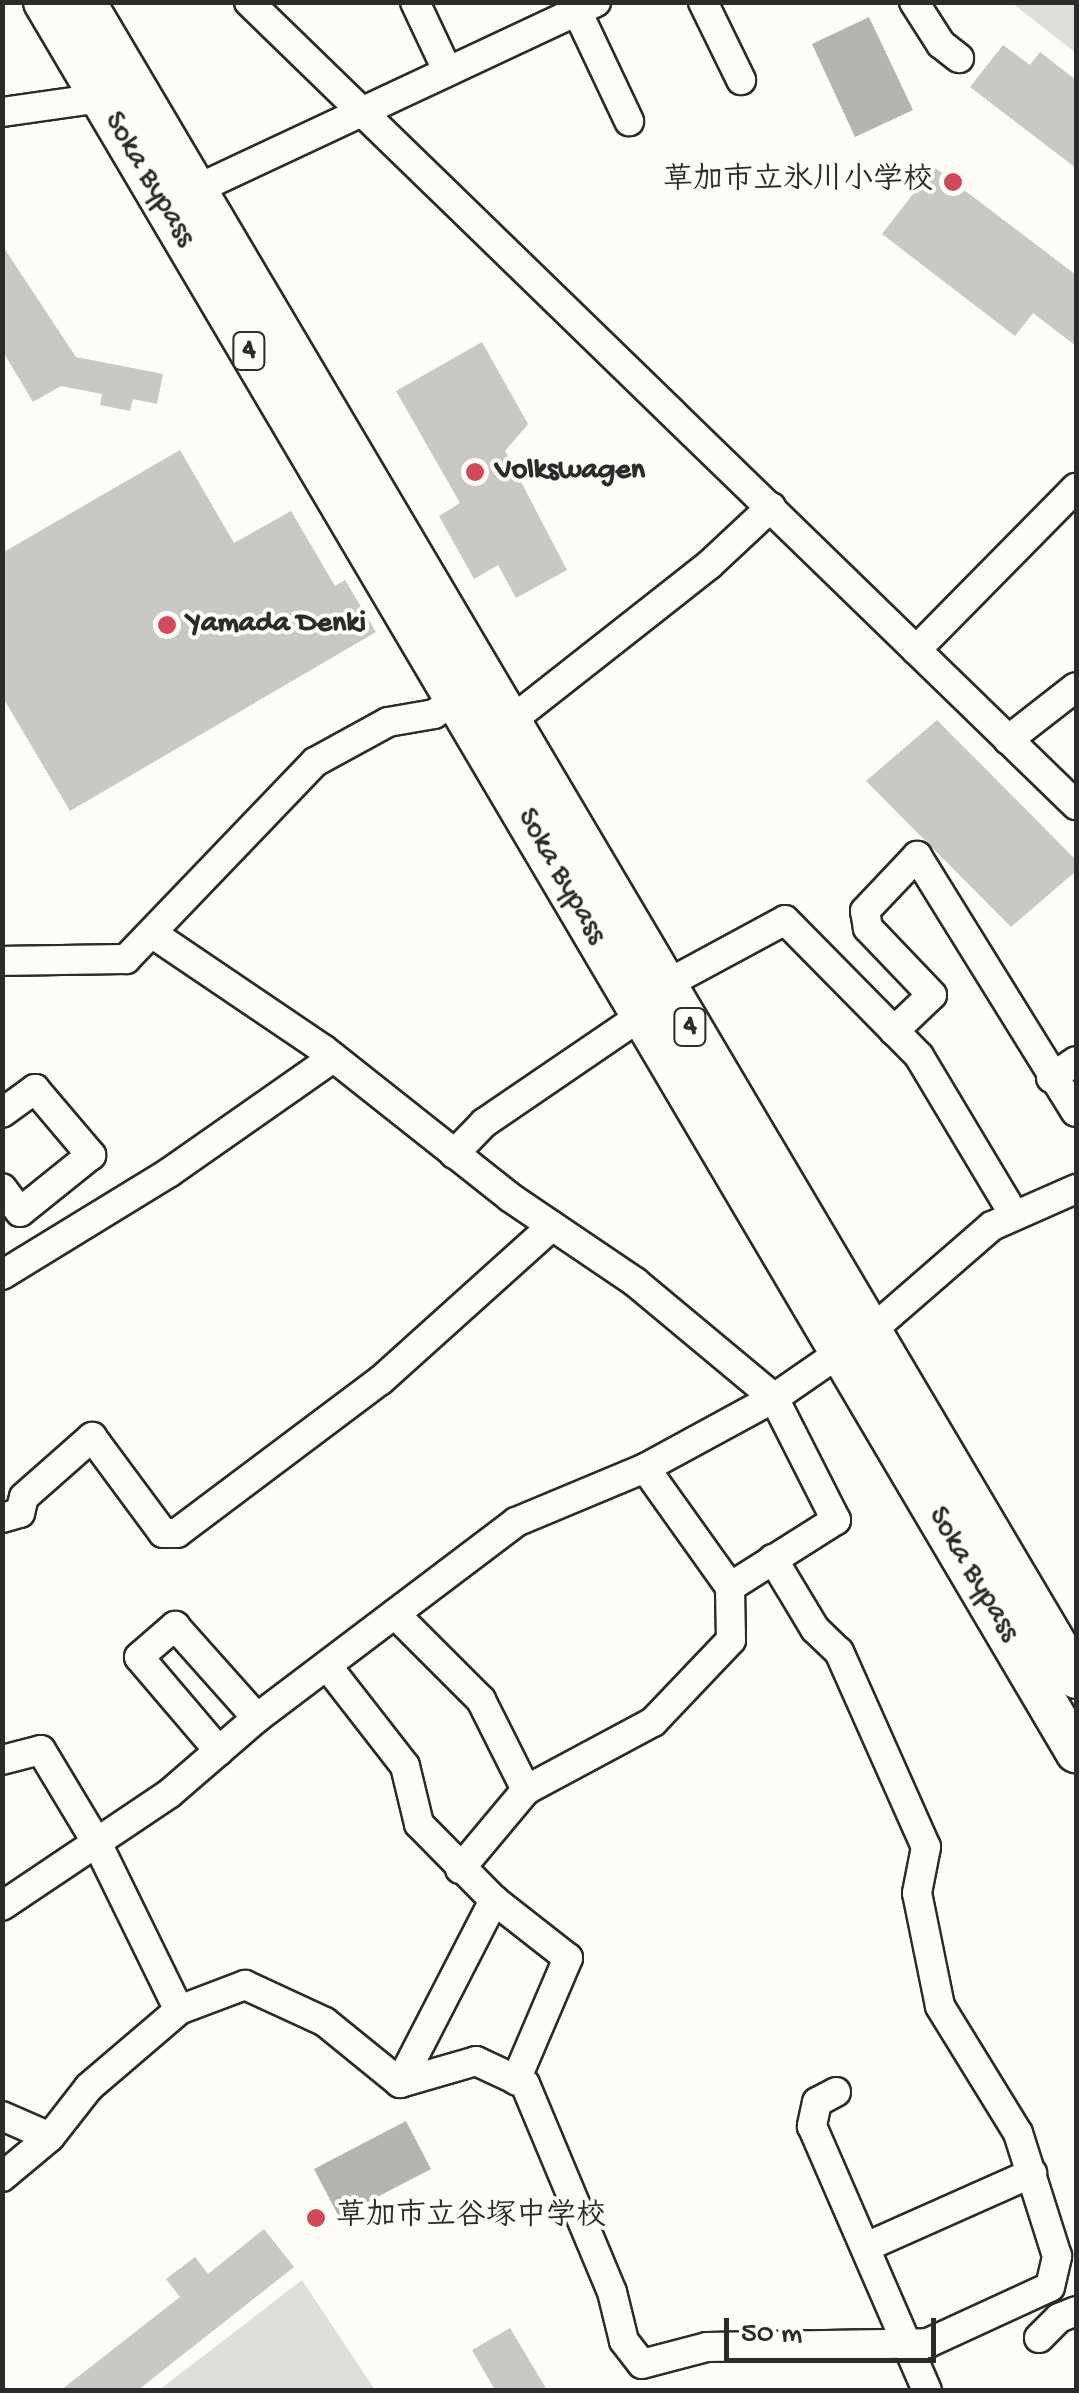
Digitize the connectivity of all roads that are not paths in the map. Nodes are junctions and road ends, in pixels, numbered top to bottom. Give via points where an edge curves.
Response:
1 (44, 2) edge
2 (85, 2) edge
3 (249, 2) edge
4 (415, 2) edge
5 (703, 2) edge
6 (914, 2) edge
7 (586, 7) edge
8 (959, 58) dead end
9 (447, 70) junction
10 (740, 80) dead end
11 (100, 98) junction
12 (2, 112) edge
13 (360, 113) junction
14 (628, 121) dead end
15 (195, 190) junction
16 (1076, 488) edge
17 (771, 507) junction
18 (916, 650) junction
19 (1076, 687) edge
20 (471, 688) junction
21 (512, 720) junction
22 (1008, 740) junction
23 (1076, 805) edge
24 (153, 934) junction
25 (2, 961) edge
26 (653, 1000) junction
27 (894, 1031) junction
28 (333, 1058) junction
29 (1076, 1061) edge
30 (1051, 1078) junction
31 (1076, 1112) edge
32 (2, 1113) edge
33 (454, 1154) junction
34 (2, 1188) edge
35 (1076, 1189) edge
36 (1014, 1214) junction
37 (552, 1226) junction
38 (2, 1274) edge
39 (857, 1343) junction
40 (774, 1398) junction
41 (645, 1468) junction
42 (2, 1518) edge
43 (773, 1559) junction
44 (730, 1587) junction
45 (396, 1614) junction
46 (328, 1667) junction
47 (1076, 1678) edge
48 (257, 1718) junction
49 (218, 1751) junction
50 (1076, 1752) edge
51 (2, 1760) edge
52 (526, 1790) junction
53 (98, 1845) junction
54 (460, 1869) junction
55 (494, 1900) junction
56 (2, 1906) edge
57 (179, 2010) junction
58 (516, 2080) junction
59 (400, 2083) junction
60 (836, 2092) dead end
61 (2, 2116) edge
62 (50, 2137) junction
63 (1032, 2173) junction
64 (2, 2177) edge
65 (866, 2246) junction
66 (1076, 2311) edge
67 (1039, 2338) dead end
68 (911, 2346) junction
69 (933, 2385) edge

1 - 11 highway, Soka Bypass / 4
2 - 15 highway, Soka Bypass / 4
3 - 13 street
4 - 9 street
5 - 10 street
6 - 8 street via 941,44
7 - 9 street
7 - 14 street
9 - 13 street
11 - 12 street
11 - 20 highway, Soka Bypass / 4
13 - 15 street
13 - 17 street
15 - 20 highway, Soka Bypass / 4
16 - 18 street
17 - 18 street
17 - 21 street via 709,566
18 - 22 street
19 - 22 street
20 - 21 highway, Soka Bypass / 4
20 - 24 street via 434,714 388,722 316,762
20 - 26 highway, Soka Bypass / 4
21 - 26 highway, Soka Bypass / 4
22 - 23 street
24 - 25 street via 126,959
24 - 28 street
26 - 27 street via 785,920
26 - 33 street via 484,1123
26 - 39 highway, Soka Bypass / 4
27 - 30 street via 932,995 868,928 865,911 918,856
27 - 36 street via 919,1056
28 - 33 street
28 - 38 street via 170,1172
29 - 30 street
30 - 31 street
32 - 34 street via 35,1089 92,1155 20,1212
33 - 37 street
35 - 36 street
36 - 39 street
37 - 40 street via 635,1282
37 - 42 street via 381,1380 177,1533 163,1533 92,1437 24,1497 20,1513
39 - 40 street
39 - 47 highway, Soka Bypass / 4
39 - 50 highway, Soka Bypass / 4
40 - 41 street
40 - 43 street via 836,1520
41 - 44 street
41 - 45 street via 586,1487 516,1522
43 - 44 street
43 - 63 street via 816,1629 839,1652 926,1846 918,1893 940,2006 1018,2133
44 - 52 street via 730,1640 653,1722
45 - 46 street
45 - 52 street via 481,1700
46 - 48 street
46 - 54 street via 405,1766 419,1824
48 - 49 street
48 - 49 street via 175,1626 139,1657
49 - 53 street
51 - 53 street via 41,1750
52 - 54 street
53 - 56 street
53 - 57 street
54 - 55 street
55 - 58 street via 568,1958
55 - 59 street
57 - 59 street via 245,1984 325,2022
57 - 62 street via 89,2087
58 - 59 street via 476,2061
58 - 68 street via 525,2084 612,2292 624,2341 642,2364 707,2347
60 - 65 street via 816,2102 812,2126
61 - 62 street
62 - 64 street
63 - 65 street
63 - 68 street via 1057,2256 1050,2287
65 - 68 street
66 - 67 street
68 - 69 street

